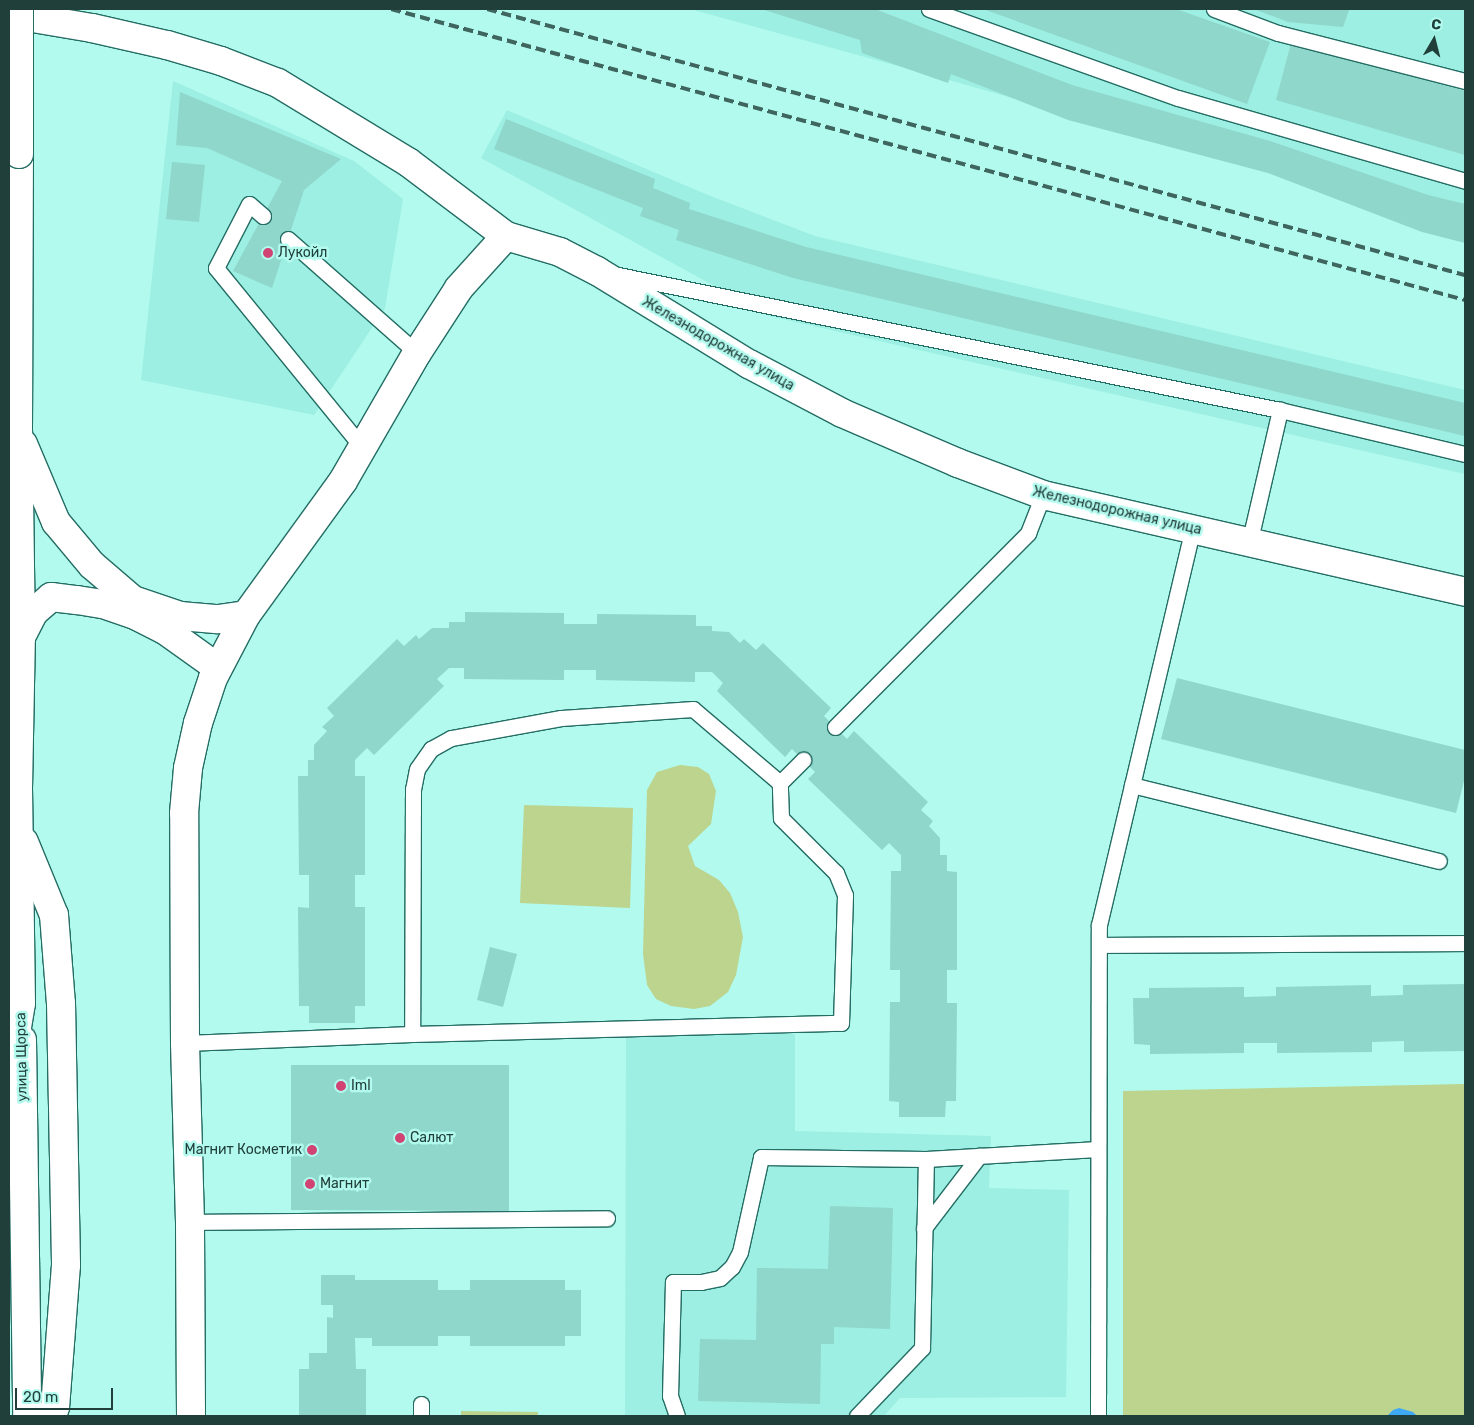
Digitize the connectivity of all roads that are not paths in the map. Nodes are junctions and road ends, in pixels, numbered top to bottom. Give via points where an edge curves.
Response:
1 (19, 9) edge
2 (929, 9) edge
3 (1214, 9) edge
4 (9, 14) edge
5 (1465, 81) edge
6 (1465, 181) edge
7 (263, 216) dead end
8 (506, 236) junction
9 (288, 239) dead end
10 (597, 271) junction
11 (417, 353) junction
12 (1280, 410) junction
13 (18, 432) junction
14 (362, 447) junction
15 (1465, 454) edge
16 (1043, 495) junction
17 (1192, 528) junction
18 (1249, 544) junction
19 (1465, 592) edge
20 (246, 615) junction
21 (21, 637) junction
22 (218, 668) junction
23 (835, 727) dead end
24 (802, 760) dead end
25 (780, 784) junction
26 (1132, 785) junction
27 (13, 789) edge
28 (18, 827) junction
29 (1439, 861) dead end
30 (1465, 943) edge
31 (1099, 945) junction
32 (21, 1003) junction
33 (412, 1034) junction
34 (185, 1043) junction
35 (9, 1075) edge
36 (1098, 1149) junction
37 (979, 1156) junction
38 (926, 1159) junction
39 (608, 1218) dead end
40 (190, 1222) junction
41 (924, 1228) junction
42 (27, 1416) edge
43 (52, 1416) edge
44 (191, 1416) edge
45 (677, 1416) edge
46 (856, 1416) edge
47 (1098, 1416) edge

1 - 13 street, улица Щорса, bridge
2 - 6 lane via 1178,98
3 - 5 lane via 1278,33
4 - 8 street, Железнодорожная улица via 167,45 278,83 408,162
7 - 14 lane via 249,204 216,268
8 - 10 street, Железнодорожная улица via 560,252
8 - 11 street via 459,288
9 - 11 lane
10 - 12 lane
10 - 16 street, Железнодорожная улица via 748,364 842,413
11 - 14 street
12 - 15 lane
12 - 18 lane
13 - 20 street via 56,522 92,565 133,600 180,616 218,619
13 - 21 street, улица Щорса
14 - 20 street via 343,481
16 - 17 street, Железнодорожная улица
16 - 23 lane via 1028,533
17 - 18 street, Железнодорожная улица
17 - 26 lane
18 - 19 street, Железнодорожная улица
20 - 22 street
21 - 22 street via 34,612 50,597 103,604 137,616 181,639
21 - 27 street, улица Щорса
22 - 34 street via 198,723 188,768 184,813
24 - 25 lane
25 - 33 lane via 693,709 561,718 451,738 431,749 417,769 413,789
25 - 33 lane via 781,818 836,873 845,895 841,1022
26 - 29 lane
26 - 31 lane via 1099,925
27 - 28 street, улица Щорса
28 - 32 street, улица Щорса
28 - 43 street via 54,915 61,1004 66,1265
30 - 31 lane
31 - 36 lane
32 - 35 street
32 - 42 street, улица Щорса
33 - 34 lane
34 - 40 street
36 - 37 lane
36 - 47 lane
37 - 38 lane
37 - 41 lane
38 - 41 lane
38 - 45 lane via 761,1157 740,1252 732,1267 720,1278 672,1282 670,1396
39 - 40 lane
40 - 44 street
41 - 46 lane via 922,1348

